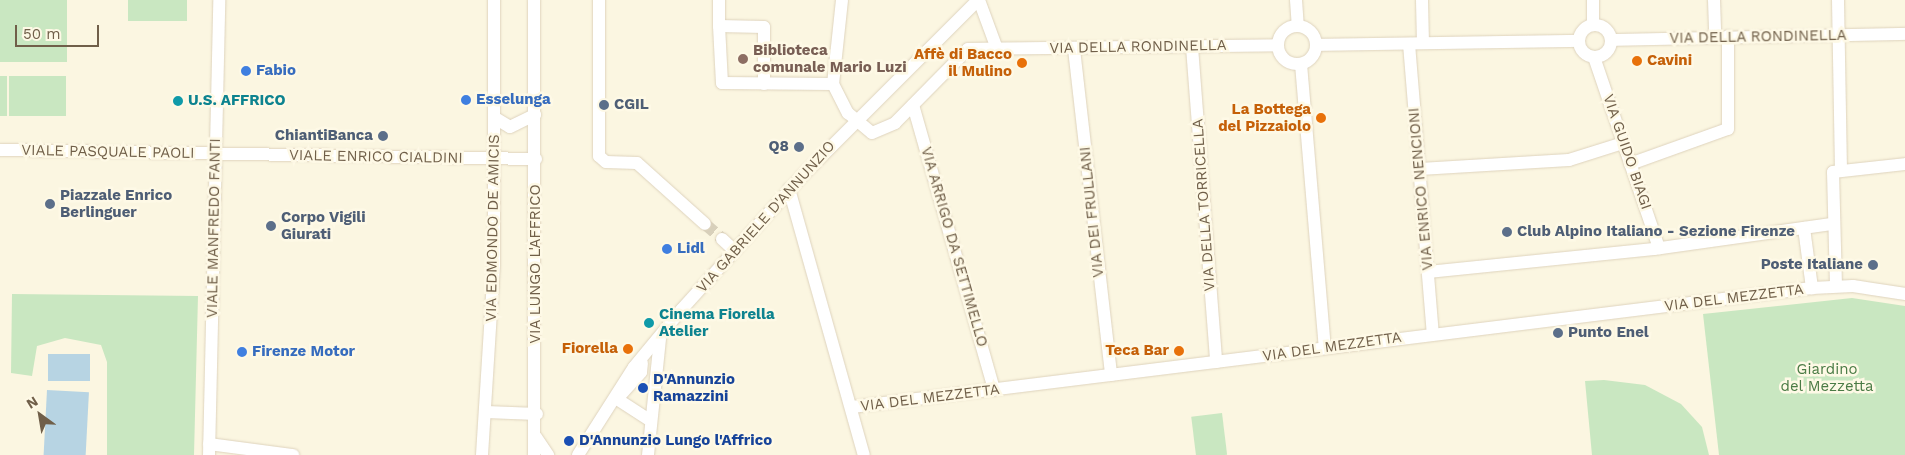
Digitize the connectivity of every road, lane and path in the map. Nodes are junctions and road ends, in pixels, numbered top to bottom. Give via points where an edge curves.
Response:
1 (219, 0) edge
2 (494, 0) edge
3 (534, 0) edge
4 (599, 0) edge
5 (719, 0) edge
6 (842, 0) edge
7 (978, 0) edge
8 (1296, 0) edge
9 (1422, 0) edge
10 (1593, 0) edge
11 (1714, 0) edge
12 (1838, 0) edge
13 (1593, 25) junction
14 (719, 26) junction
15 (1298, 26) junction
16 (1905, 34) edge
17 (1838, 35) junction
18 (1722, 36) junction
19 (1611, 40) junction
20 (1579, 41) junction
21 (1422, 43) junction
22 (1409, 44) junction
23 (1278, 45) junction
24 (1316, 45) junction
25 (1192, 47) junction
26 (997, 49) junction
27 (1074, 49) junction
28 (1594, 57) junction
29 (1301, 64) junction
30 (764, 84) junction
31 (833, 84) junction
32 (914, 104) junction
33 (535, 114) junction
34 (495, 118) junction
35 (855, 121) junction
36 (1623, 143) junction
37 (0, 150) edge
38 (215, 154) junction
39 (495, 158) junction
40 (536, 159) junction
41 (1630, 164) junction
42 (1905, 164) edge
43 (1841, 168) junction
44 (1420, 169) junction
45 (789, 189) junction
46 (705, 224) tunnel mouth
47 (1834, 224) junction
48 (1804, 228) junction
49 (722, 239) tunnel mouth
50 (1659, 248) junction
51 (734, 250) junction
52 (1428, 272) junction
53 (1836, 286) junction
54 (1812, 288) junction
55 (1905, 294) edge
56 (1433, 334) junction
57 (660, 336) junction
58 (1325, 347) junction
59 (1216, 362) junction
60 (1111, 375) junction
61 (994, 390) junction
62 (617, 398) junction
63 (852, 407) junction
64 (486, 412) junction
65 (537, 414) junction
66 (651, 421) junction
67 (536, 437) junction
68 (209, 450) edge
69 (293, 455) edge
70 (482, 455) edge
71 (534, 455) edge
72 (548, 455) edge
73 (578, 455) edge
74 (648, 455) edge
75 (864, 455) edge

1 - 38 street, VIALE MANFREDO FANTI
2 - 34 street, VIA EDMONDO DE AMICIS
3 - 33 street, VIA LUNGO L'AFFRICO
4 - 46 street via 599,156 606,162 637,163
5 - 14 street
6 - 31 street
7 - 26 street
7 - 35 street, VIA GABRIELE D'ANNUNZIO
8 - 15 street
9 - 21 street
10 - 13 street
11 - 18 street
12 - 17 street
13 - 19 street via 1606,29
13 - 20 street via 1583,30
14 - 30 street via 720,82
14 - 30 street via 764,27
15 - 23 street via 1284,31
15 - 24 street via 1311,33
16 - 17 street, VIA DELLA RONDINELLA
17 - 18 street, VIA DELLA RONDINELLA
17 - 43 street
18 - 19 street, VIA DELLA RONDINELLA
18 - 41 street via 1728,129
19 - 28 street via 1606,51
20 - 21 street
20 - 28 street via 1584,52
21 - 22 street
22 - 24 street
22 - 44 street, VIA ENRICO NENCIONI
23 - 25 street, VIA DELLA RONDINELLA
23 - 29 street via 1285,60
24 - 29 street via 1314,55
25 - 27 street, VIA DELLA RONDINELLA
25 - 59 street, VIA DELLA TORRICELLA
26 - 27 street, VIA DELLA RONDINELLA
26 - 32 street, VIA DELLA RONDINELLA via 968,49
27 - 60 street, VIA DEI FRULLANI
28 - 36 street, VIA GUIDO BIAGI
29 - 58 street
30 - 31 street
31 - 35 street
32 - 35 street via 879,132 869,132
32 - 61 street, VIA ARRIGO DA SETTIMELLO
33 - 34 street via 510,127
33 - 40 street, VIA LUNGO L'AFFRICO
34 - 39 street, VIA EDMONDO DE AMICIS
35 - 45 street, VIA GABRIELE D'ANNUNZIO
36 - 41 street, VIA GUIDO BIAGI
36 - 44 street via 1569,160
37 - 38 street, VIALE PASQUALE PAOLI
38 - 39 street, VIALE ENRICO CIALDINI
38 - 68 street, VIALE MANFREDO FANTI
39 - 40 street, VIALE ENRICO CIALDINI
39 - 64 street, VIA EDMONDO DE AMICIS
40 - 65 street, VIA LUNGO L'AFFRICO
41 - 50 street, VIA GUIDO BIAGI
42 - 43 street
43 - 47 street via 1832,174
44 - 52 street, VIA ENRICO NENCIONI
45 - 51 street, VIA GABRIELE D'ANNUNZIO
45 - 63 street
47 - 48 street
47 - 53 street
48 - 50 street
48 - 54 street, VIA DEL MEZZETTA
49 - 51 street
50 - 52 street
51 - 57 street, VIA GABRIELE D'ANNUNZIO
52 - 56 street, VIA ENRICO NENCIONI
53 - 54 street, VIA DEL MEZZETTA
53 - 55 street, VIA DEL MEZZETTA
54 - 56 street, VIA DEL MEZZETTA
56 - 58 street, VIA DEL MEZZETTA
57 - 62 street, VIA GABRIELE D'ANNUNZIO via 642,362 641,372 624,396
57 - 66 street
58 - 59 street, VIA DEL MEZZETTA
59 - 60 street, VIA DEL MEZZETTA
60 - 61 street, VIA DEL MEZZETTA
61 - 63 street, VIA DEL MEZZETTA
62 - 66 street
62 - 73 street, VIA GABRIELE D'ANNUNZIO
63 - 75 street
64 - 65 street
64 - 70 street, VIA EDMONDO DE AMICIS
65 - 67 street, VIA LUNGO L'AFFRICO
66 - 74 street
67 - 71 street, VIA LUNGO L'AFFRICO
67 - 72 street
68 - 69 street

